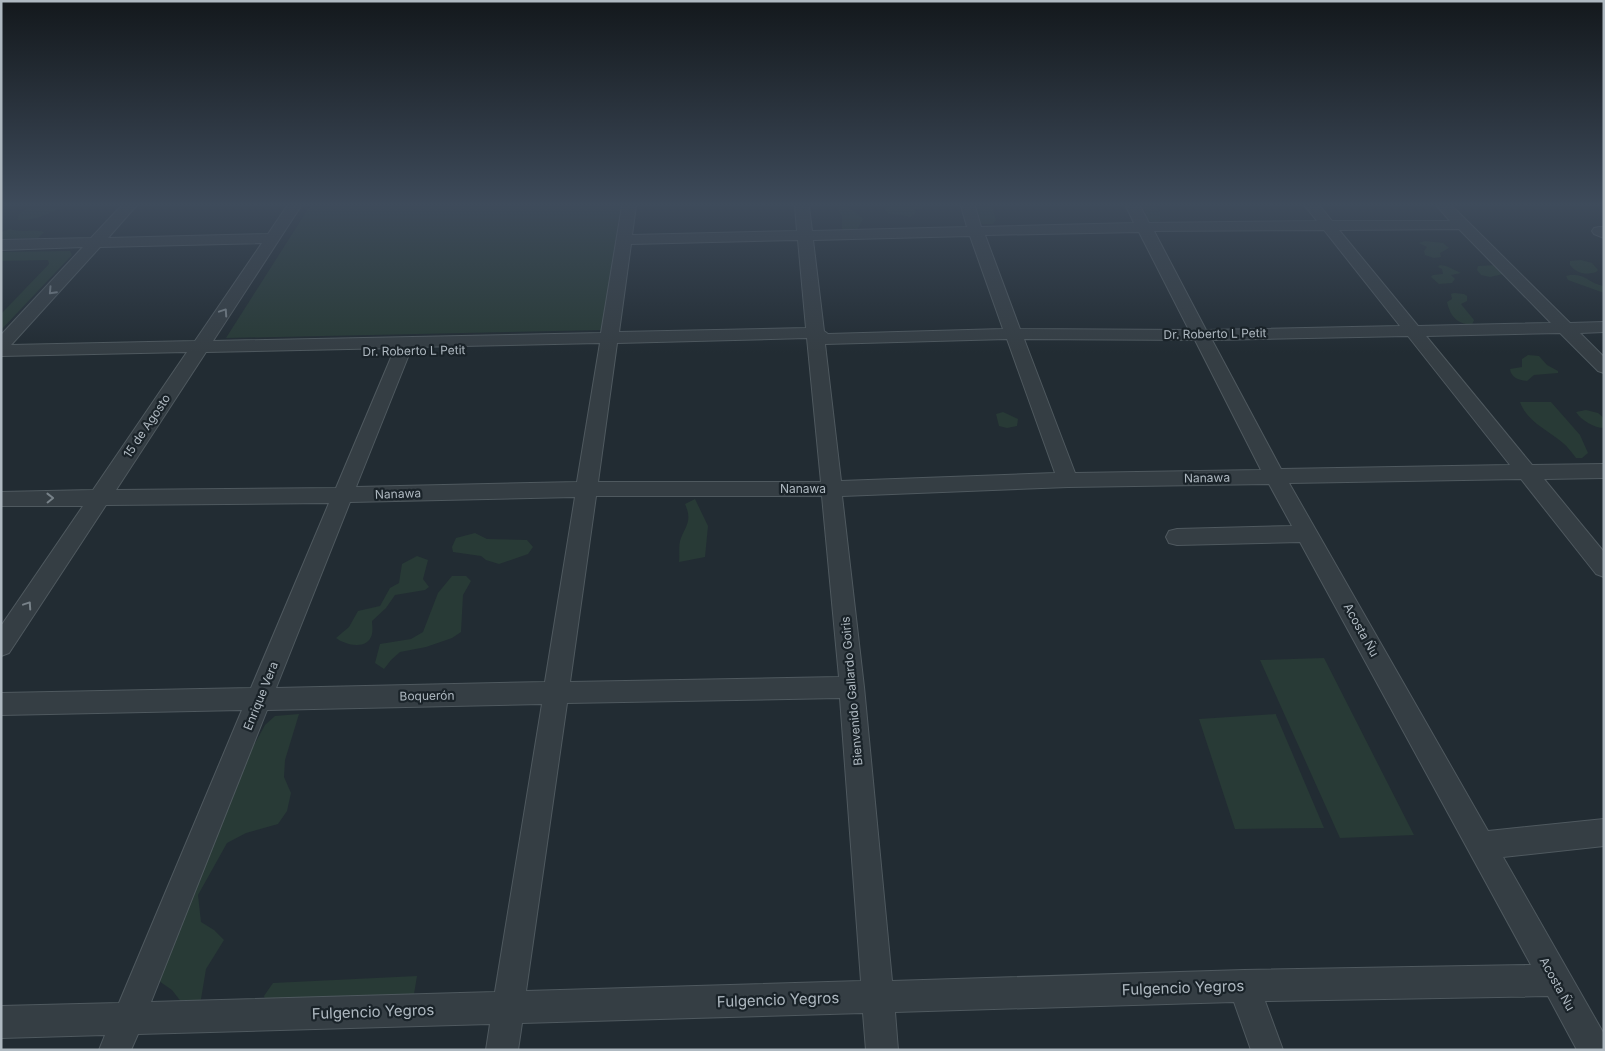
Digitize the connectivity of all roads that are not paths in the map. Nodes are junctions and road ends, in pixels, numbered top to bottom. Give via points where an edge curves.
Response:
1 (86, 255) edge
2 (262, 255) edge
3 (622, 255) edge
4 (808, 255) edge
5 (984, 255) edge
6 (1159, 255) edge
7 (1352, 255) edge
8 (1492, 255) edge
9 (1604, 327) edge
10 (1565, 328) junction
11 (1413, 331) junction
12 (1014, 334) junction
13 (1201, 335) junction
14 (818, 339) junction
15 (609, 343) junction
16 (1, 346) edge
17 (404, 346) junction
18 (198, 350) junction
19 (1, 351) edge
20 (1, 359) edge
21 (1604, 367) edge
22 (1604, 472) edge
23 (1526, 473) junction
24 (1275, 477) junction
25 (1068, 480) junction
26 (588, 488) junction
27 (830, 489) junction
28 (344, 495) junction
29 (100, 498) junction
30 (1, 499) edge
31 (1307, 534) junction
32 (1177, 537) dead end
33 (1604, 568) edge
34 (1, 646) edge
35 (852, 687) junction
36 (556, 694) junction
37 (260, 698) junction
38 (1, 704) edge
39 (1604, 832) edge
40 (1481, 846) junction
41 (1555, 980) junction
42 (1244, 986) junction
43 (877, 997) junction
44 (508, 1008) junction
45 (128, 1019) junction
46 (1, 1022) edge
47 (115, 1050) edge
48 (502, 1050) edge
49 (882, 1050) edge
50 (1267, 1050) edge
51 (1595, 1050) edge

1 -> 16 street
18 -> 2 street, 15 de Agosto
3 - 15 street
4 - 14 street, Bienvenido Gallardo Goiris
5 - 12 street
6 - 13 street, Acosta Ñu
7 - 11 street
8 - 10 street
9 - 10 street, Dr. Roberto L Petit
10 - 11 street, Dr. Roberto L Petit
10 - 21 street
11 - 13 street, Dr. Roberto L Petit
11 - 23 street
12 - 13 street, Dr. Roberto L Petit
12 - 14 street, Dr. Roberto L Petit
12 - 25 street
13 - 24 street, Acosta Ñu
14 - 15 street, Dr. Roberto L Petit
14 - 27 street, Bienvenido Gallardo Goiris
15 - 17 street, Dr. Roberto L Petit
15 - 26 street
17 - 18 street, Dr. Roberto L Petit
17 - 28 street, Enrique Vera
18 - 19 street, Dr. Roberto L Petit
18 - 20 street, Dr. Roberto L Petit
18 - 29 street, 15 de Agosto
22 - 23 street, Nanawa
23 - 24 street, Nanawa
23 - 33 street
24 - 25 street, Nanawa
24 - 31 street, Acosta Ñu
25 - 27 street, Nanawa
26 - 27 street, Nanawa
26 - 28 street, Nanawa
26 - 36 street
27 - 35 street, Bienvenido Gallardo Goiris
28 - 29 street, Nanawa
28 - 37 street, Enrique Vera
30 -> 29 street, Nanawa
34 -> 29 street, 15 de Agosto
31 - 32 street
31 - 40 street, Acosta Ñu
35 - 36 street, Boquerón
35 - 43 street, Bienvenido Gallardo Goiris
36 - 37 street, Boquerón
36 - 44 street
37 - 38 street, Boquerón
37 - 45 street, Enrique Vera
39 - 40 street
40 - 41 street, Acosta Ñu
41 - 42 street, Fulgencio Yegros
41 - 51 street, Acosta Ñu
42 - 43 street, Fulgencio Yegros
42 - 50 street
43 - 44 street, Fulgencio Yegros
43 - 49 street, Bienvenido Gallardo Goiris
44 - 45 street, Fulgencio Yegros
44 - 48 street
45 - 46 street, Fulgencio Yegros
45 - 47 street, Enrique Vera

